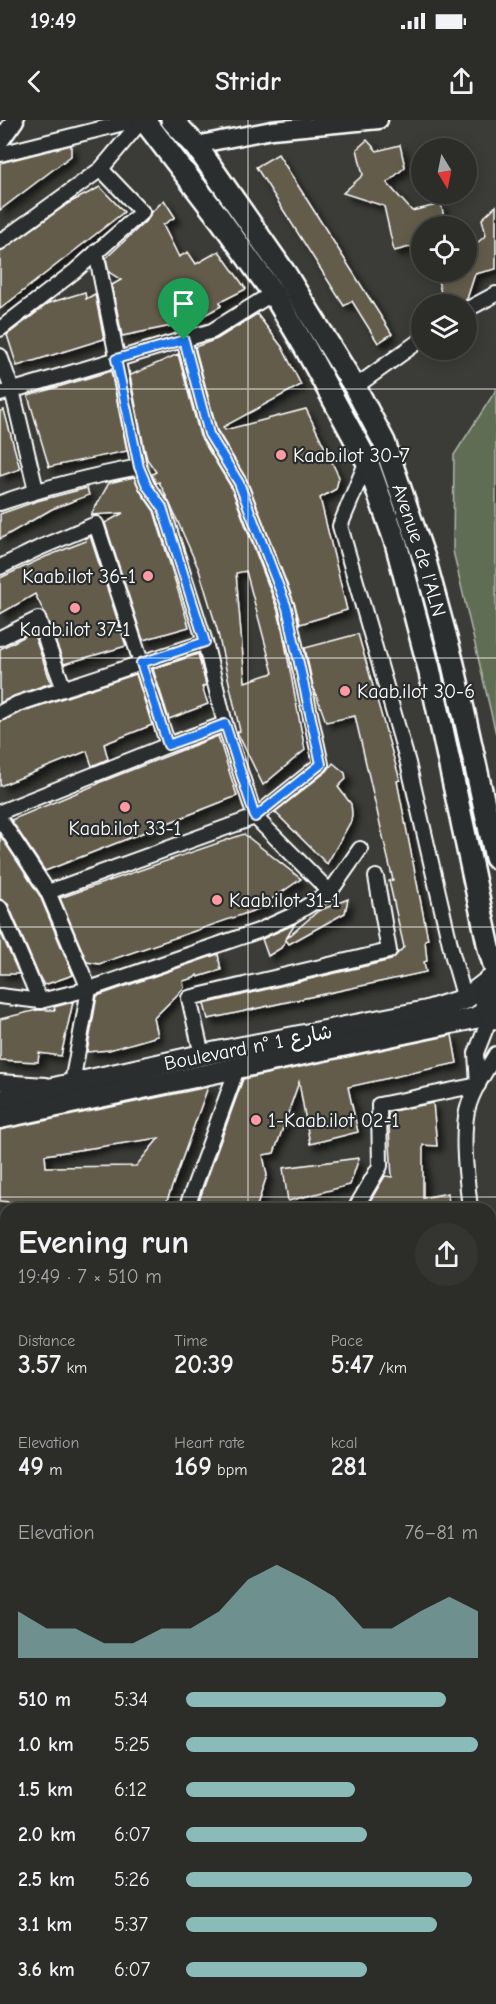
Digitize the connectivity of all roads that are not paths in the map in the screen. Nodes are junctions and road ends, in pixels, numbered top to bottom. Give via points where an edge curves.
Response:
1 (15, 120) edge
2 (136, 120) edge
3 (143, 120) edge
4 (172, 120) edge
5 (189, 120) edge
6 (379, 120) edge
7 (0, 141) edge
8 (197, 147) junction
9 (0, 154) edge
10 (101, 170) junction
11 (0, 242) edge
12 (96, 252) junction
13 (273, 293) junction
14 (496, 294) edge
15 (477, 304) edge
16 (0, 328) edge
17 (184, 340) junction
18 (411, 347) edge
19 (0, 356) edge
20 (116, 359) junction
21 (355, 387) junction
22 (6, 392) edge
23 (367, 461) junction
24 (139, 467) junction
25 (36, 490) junction
26 (0, 503) edge
27 (0, 567) edge
28 (0, 638) edge
29 (205, 642) junction
30 (141, 663) junction
31 (64, 689) junction
32 (0, 713) edge
33 (225, 724) junction
34 (168, 745) junction
35 (0, 812) edge
36 (255, 817) junction
37 (0, 819) edge
38 (360, 849) dead end
39 (496, 858) edge
40 (376, 877) dead end
41 (48, 892) junction
42 (330, 892) junction
43 (0, 908) edge
44 (494, 976) edge
45 (89, 989) junction
46 (0, 996) edge
47 (465, 999) junction
48 (40, 1001) junction
49 (492, 1014) edge
50 (496, 1054) edge
51 (202, 1055) junction
52 (238, 1066) junction
53 (0, 1082) edge
54 (66, 1084) junction
55 (477, 1085) junction
56 (0, 1100) edge
57 (0, 1118) edge
58 (188, 1203) edge
59 (358, 1203) edge
60 (469, 1203) edge

1 - 7 street
2 - 9 street
3 - 10 street
3 - 13 main road
4 - 8 main road, Avenue de l'ALN
5 - 8 street
6 - 8 street via 272,130
8 - 21 main road, Avenue de l'ALN via 286,275
10 - 11 street
10 - 12 street via 142,212
12 - 16 street
12 - 20 street
13 - 17 street via 212,331
13 - 23 main road
14 - 15 street
17 - 20 street
17 - 36 street via 209,434 239,483 287,608 321,764
18 - 21 street
19 - 22 street
20 - 22 street
20 - 24 street
21 - 39 main road, Avenue de l'ALN via 384,442 424,561 453,664
22 - 25 street
23 - 44 main road via 396,543 429,668
23 - 47 street via 340,525 408,763
24 - 25 street
24 - 29 street via 162,507
25 - 26 street
27 - 30 street via 96,524
28 - 31 street via 38,619
29 - 30 street
29 - 33 street
30 - 31 street
30 - 34 street
31 - 32 street
33 - 34 street
33 - 36 street
34 - 35 street
36 - 41 street
36 - 42 street
37 - 41 street
38 - 42 street
40 - 51 street via 390,951 189,998
41 - 45 street
42 - 45 street via 258,931
43 - 48 street
44 - 47 main road, Boulevard n° شارع 1
44 - 49 main road via 485,999
45 - 48 street
45 - 54 street
46 - 48 street
47 - 51 main road, Boulevard n° شارع 1 via 427,1011
49 - 52 main road, Boulevard n° شارع 1
49 - 55 street via 476,1053
50 - 55 street
51 - 54 main road, Boulevard n° شارع 1
52 - 57 main road, Boulevard n° شارع 1
52 - 58 street
53 - 54 street
54 - 56 main road, Boulevard n° شارع 1
55 - 59 street via 378,1105 380,1166
55 - 60 street via 466,1115

